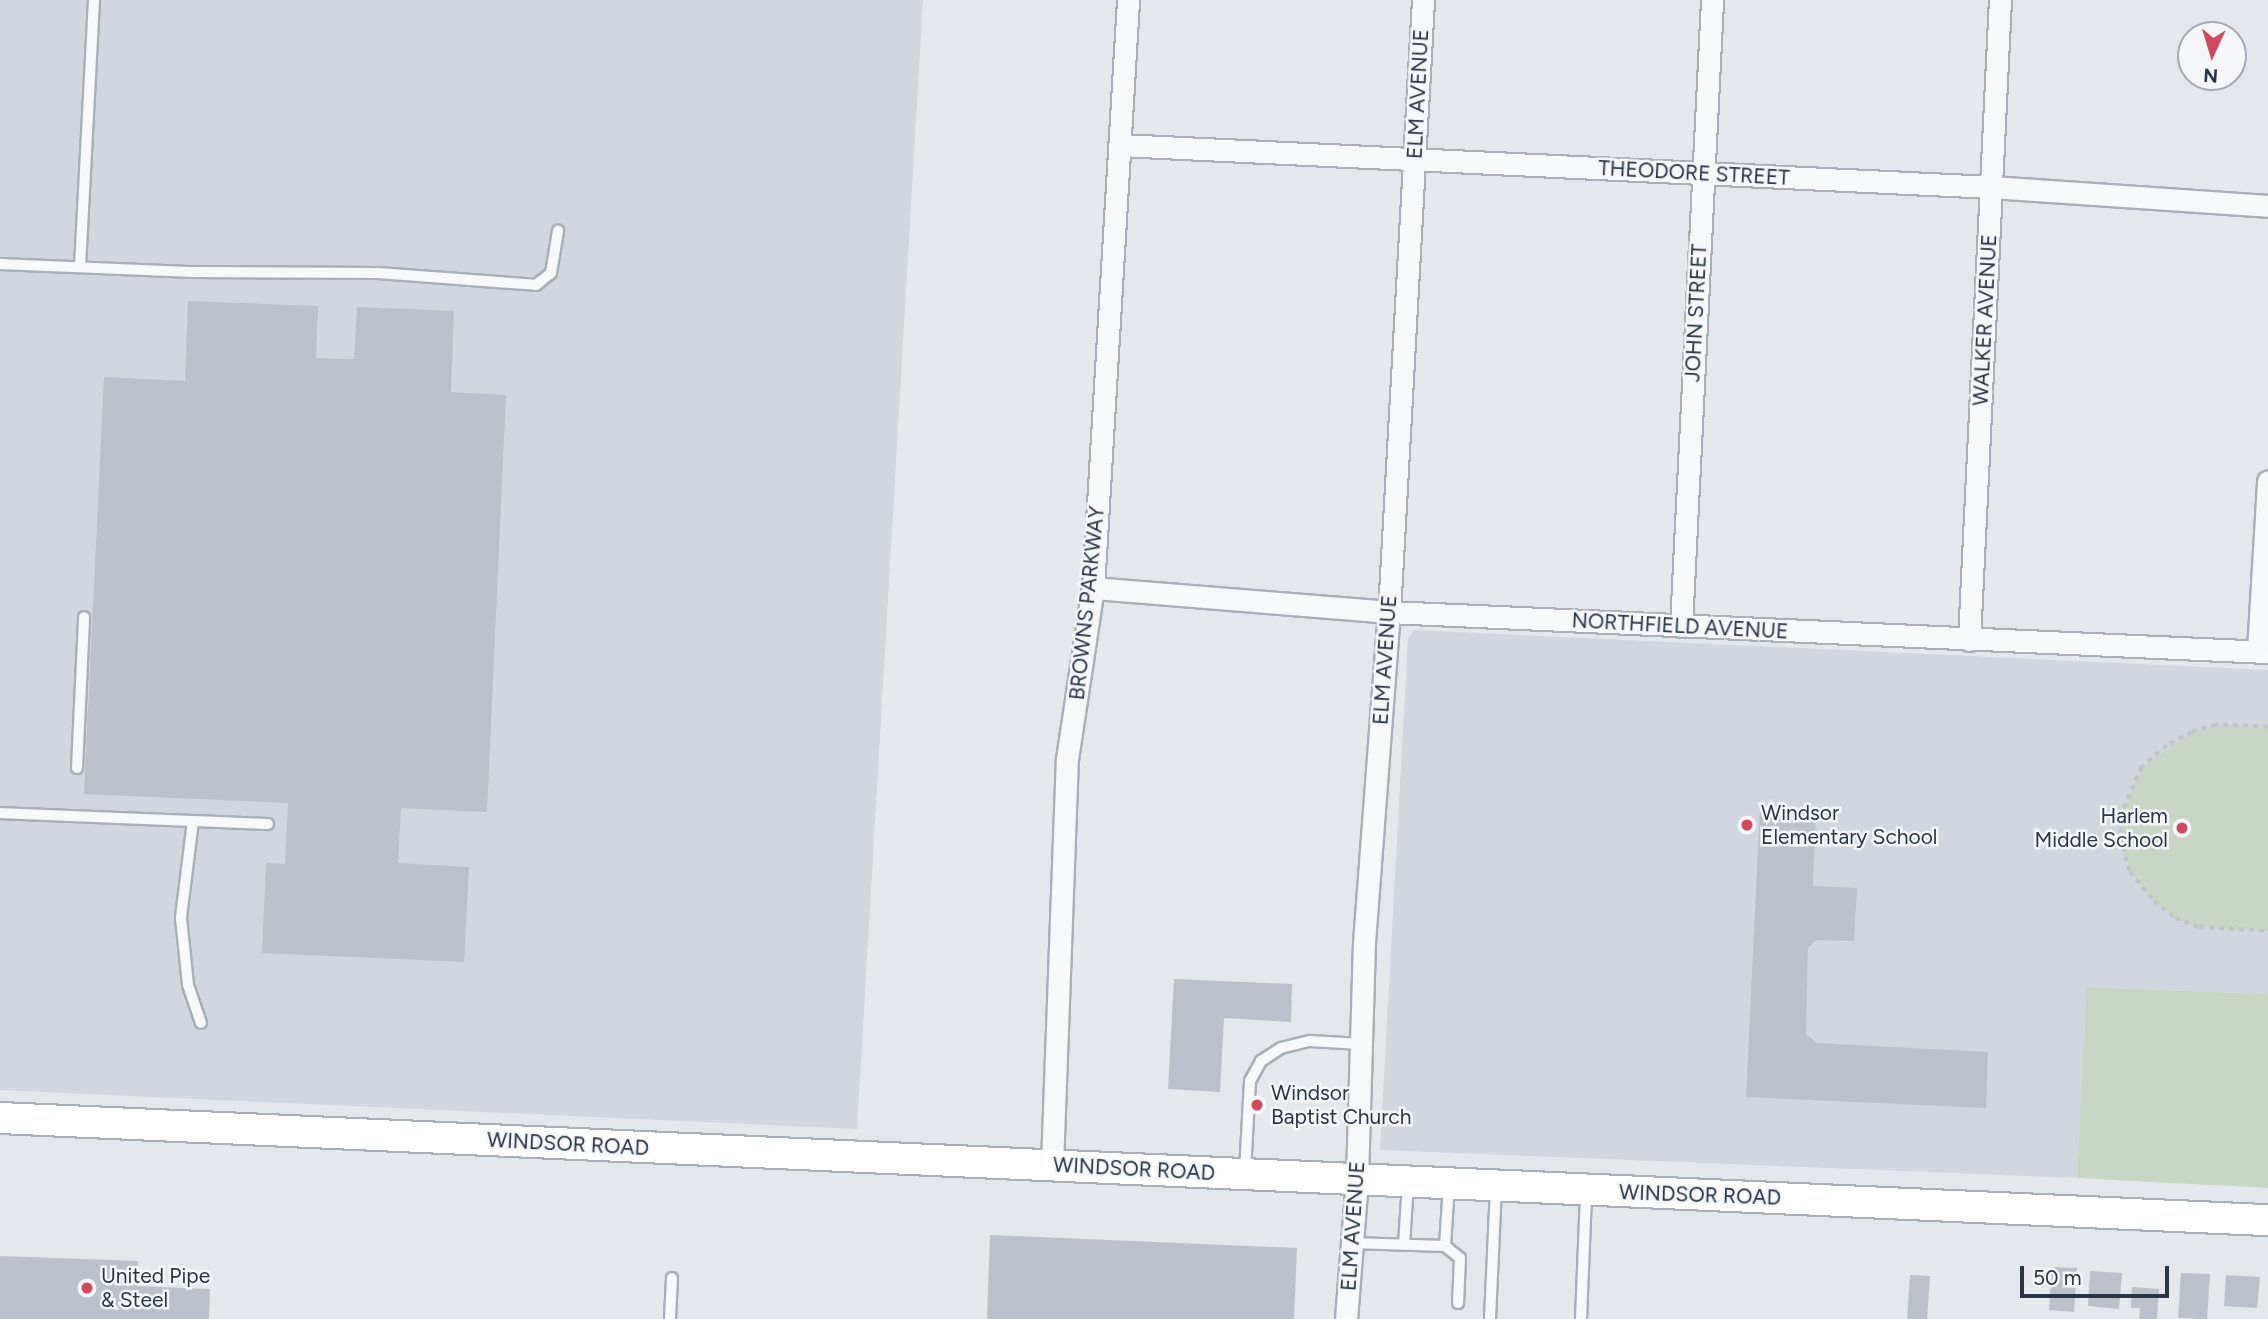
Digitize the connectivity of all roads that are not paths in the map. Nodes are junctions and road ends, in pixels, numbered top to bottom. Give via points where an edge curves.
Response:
1 (94, 0) edge
2 (1128, 0) edge
3 (1423, 0) edge
4 (1712, 0) edge
5 (2000, 0) edge
6 (1120, 145) junction
7 (1414, 161) junction
8 (1702, 173) junction
9 (1991, 187) junction
10 (2268, 206) edge
11 (558, 231) dead end
12 (0, 264) edge
13 (80, 267) junction
14 (2268, 481) edge
15 (1093, 588) junction
16 (1389, 612) junction
17 (84, 617) dead end
18 (1681, 626) junction
19 (1969, 640) junction
20 (2263, 651) edge
21 (77, 768) dead end
22 (0, 813) edge
23 (193, 821) junction
24 (268, 824) dead end
25 (201, 1023) dead end
26 (1361, 1044) junction
27 (0, 1118) edge
28 (1052, 1165) junction
29 (1245, 1174) junction
30 (1357, 1178) junction
31 (1408, 1181) junction
32 (1449, 1183) junction
33 (1496, 1185) junction
34 (1586, 1189) junction
35 (2268, 1220) edge
36 (1352, 1243) junction
37 (1404, 1244) junction
38 (1445, 1246) junction
39 (672, 1279) dead end
40 (1458, 1303) dead end
41 (670, 1319) edge
42 (1346, 1319) edge
43 (1490, 1319) edge
44 (1581, 1319) edge

1 - 13 lane
2 - 6 street, BROWNS PARKWAY
3 - 7 street, ELM AVENUE
4 - 8 street, JOHN STREET
5 - 9 street, WALKER AVENUE
6 - 7 street, THEODORE STREET
6 - 15 street, BROWNS PARKWAY
7 - 8 street, THEODORE STREET
7 - 16 street, ELM AVENUE
8 - 9 street, THEODORE STREET
8 - 18 street, JOHN STREET
9 - 10 street, THEODORE STREET
9 - 19 street, WALKER AVENUE
11 - 13 lane via 551,273 536,285 378,273
12 - 13 lane
14 - 20 street
15 - 16 street, NORTHFIELD AVENUE
15 - 28 street, BROWNS PARKWAY via 1068,760
16 - 18 street, NORTHFIELD AVENUE
16 - 26 street, ELM AVENUE via 1364,943
17 - 21 lane
18 - 19 street, NORTHFIELD AVENUE
19 - 20 street, NORTHFIELD AVENUE
22 - 23 lane
23 - 24 lane
23 - 25 lane via 181,918 188,985
26 - 29 lane via 1310,1041 1281,1048 1261,1061 1250,1081
26 - 30 street, ELM AVENUE
27 - 28 street, WINDSOR ROAD
28 - 29 street, WINDSOR ROAD
29 - 30 street, WINDSOR ROAD
30 - 31 street, WINDSOR ROAD
30 - 36 street, ELM AVENUE
31 - 32 street, WINDSOR ROAD
31 - 37 lane
32 - 33 street, WINDSOR ROAD
32 - 38 lane
33 - 34 street, WINDSOR ROAD
33 - 43 lane
34 - 35 street, WINDSOR ROAD
34 - 44 lane
36 - 37 lane
36 - 42 street, ELM AVENUE
37 - 38 lane
38 - 40 lane via 1460,1258
39 - 41 lane

